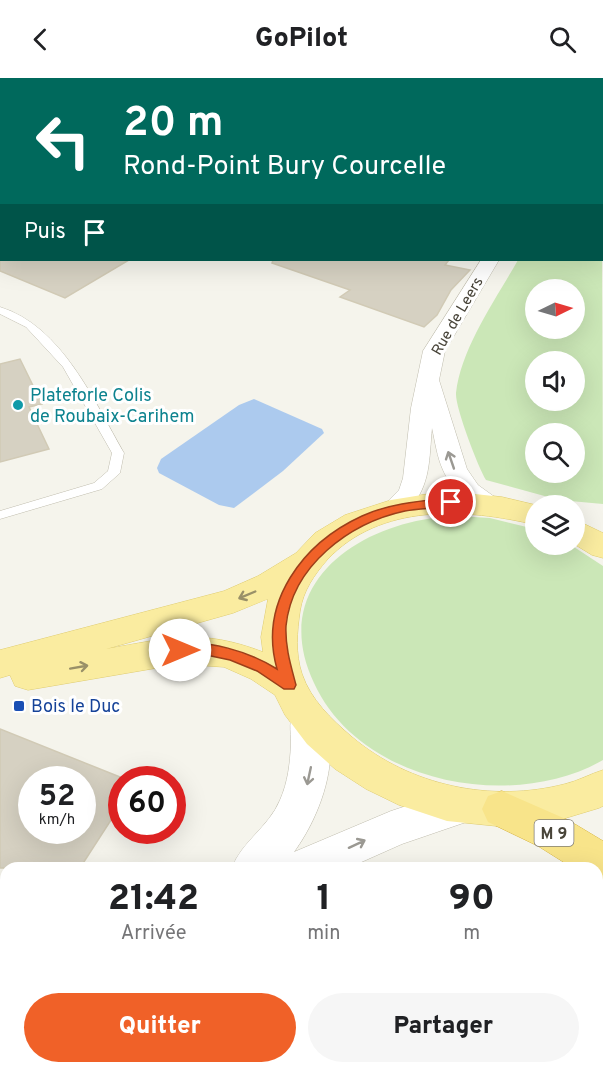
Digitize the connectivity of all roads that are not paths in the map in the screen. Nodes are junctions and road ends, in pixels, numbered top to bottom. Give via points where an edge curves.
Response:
1 (489, 261) edge
2 (0, 310) edge
3 (428, 375) junction
4 (487, 504) junction
5 (393, 510) junction
6 (525, 513) edge
7 (0, 514) edge
8 (603, 522) edge
9 (585, 523) edge
10 (585, 536) edge
11 (603, 547) edge
12 (315, 553) junction
13 (0, 664) edge
14 (0, 680) edge
15 (289, 685) junction
16 (308, 718) junction
17 (603, 787) edge
18 (461, 806) junction
19 (502, 809) junction
20 (259, 862) edge
21 (317, 862) edge
22 (600, 862) edge

1 - 3 street, Rue de Leers via 434,351
2 - 7 lane via 30,325 68,365 118,453 114,472 98,486
4 -> 3 street, Rue de Leers via 469,491 455,470
3 - 5 street, Rue de Leers via 415,478 410,493
4 - 5 main road via 439,502
4 - 6 main road
5 - 12 main road via 356,524
8 - 9 main road
10 - 11 main road
12 -> 13 main road via 270,585 233,601
12 - 15 main road via 294,580 281,613 280,655
14 -> 15 main road via 198,650 243,659
15 - 16 main road
16 - 18 main road via 336,748 372,774 414,794
16 -> 20 street via 311,759 302,800 277,842
17 - 19 main road via 552,804
18 - 19 main road
21 -> 18 street via 391,829
19 - 22 highway, M 9 via 553,833

